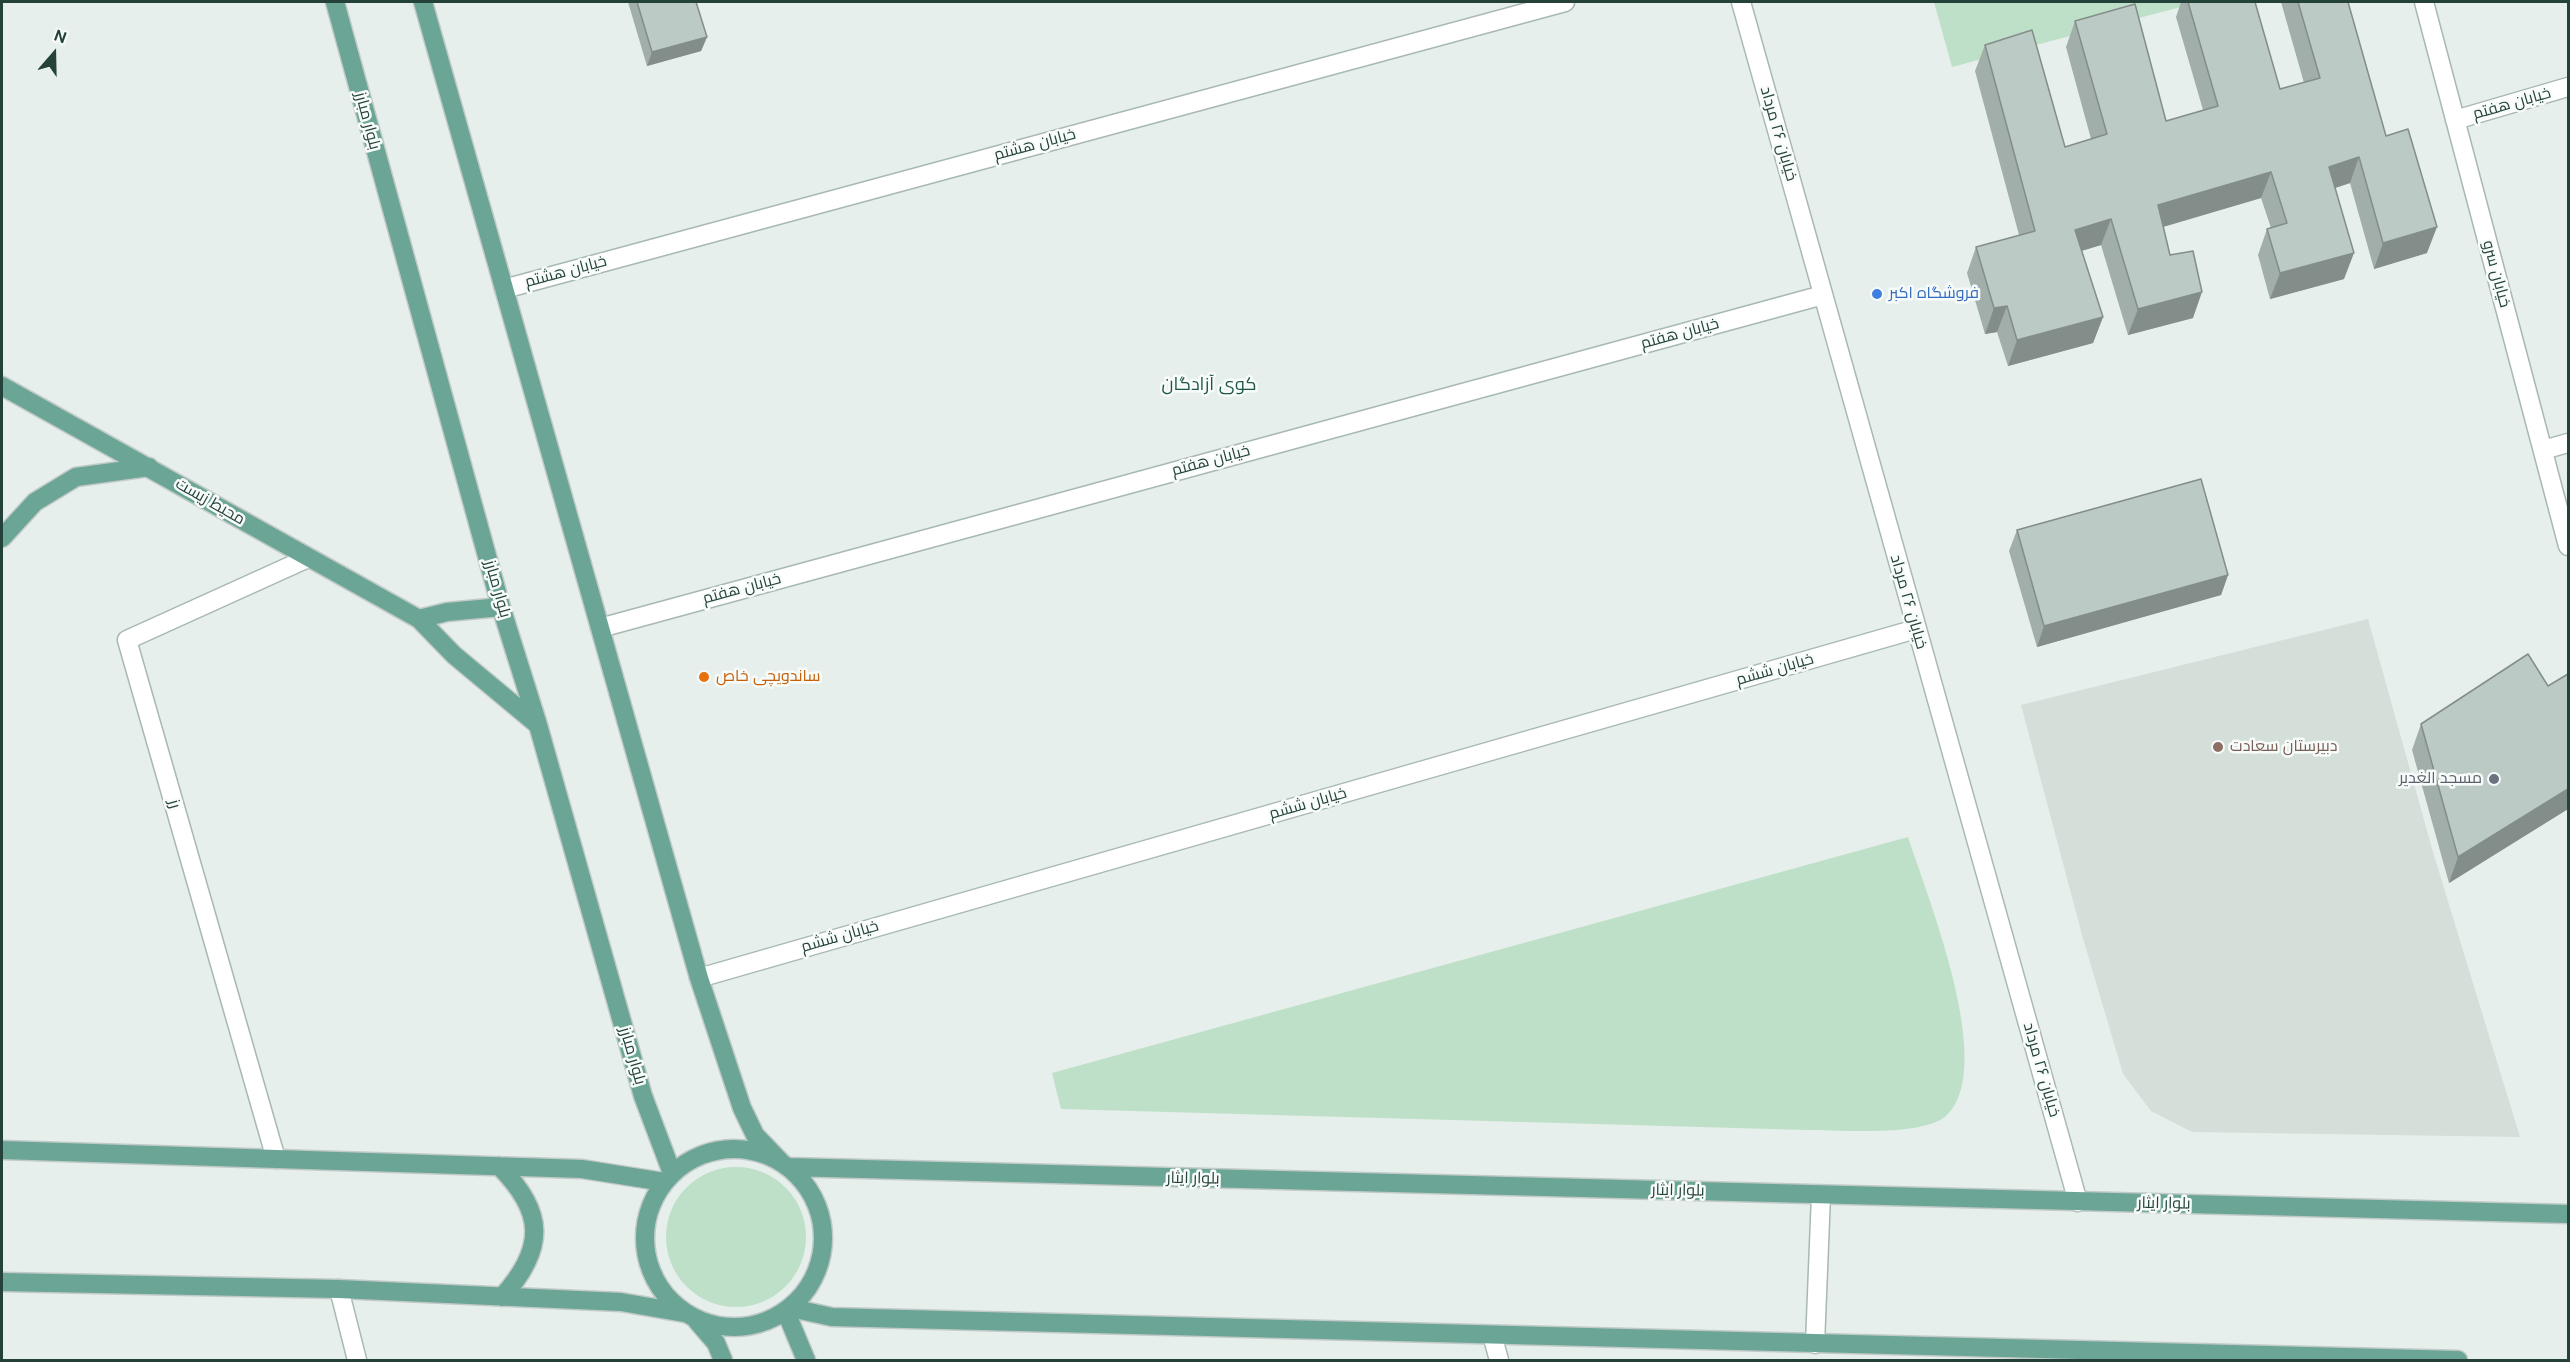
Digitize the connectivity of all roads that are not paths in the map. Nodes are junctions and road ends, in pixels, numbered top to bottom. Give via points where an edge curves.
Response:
1 (334, 2) edge
2 (423, 2) edge
3 (1565, 2) edge
4 (1741, 2) edge
5 (2424, 2) edge
6 (2568, 87) edge
7 (2456, 120) junction
8 (504, 288) junction
9 (1823, 295) junction
10 (2, 386) edge
11 (2568, 443) edge
12 (2543, 450) junction
13 (149, 467) junction
14 (2, 538) edge
15 (2568, 546) edge
16 (308, 558) junction
17 (501, 607) junction
18 (419, 619) junction
19 (600, 628) junction
20 (1916, 629) junction
21 (538, 725) junction
22 (699, 978) junction
23 (2, 1150) edge
24 (276, 1159) junction
25 (784, 1164) junction
26 (499, 1166) junction
27 (668, 1178) junction
28 (1821, 1195) junction
29 (2078, 1202) junction
30 (2568, 1214) edge
31 (2, 1282) edge
32 (339, 1289) junction
33 (502, 1296) junction
34 (788, 1310) junction
35 (690, 1316) junction
36 (1492, 1335) junction
37 (1815, 1344) junction
38 (357, 1360) edge
39 (723, 1360) edge
40 (806, 1360) edge
41 (1499, 1360) edge
42 (2458, 1360) edge

1 - 17 main road, بلوار مبارز
2 - 8 main road
3 - 8 street, خیابان هشتم
4 - 9 street, خیابان ۲۶ مرداد
5 - 7 street, خیابان سرو
6 - 7 street, خیابان هفتم
7 - 12 street, خیابان سرو
8 - 19 main road
9 - 19 street, خیابان هفتم
9 - 20 street, خیابان ۲۶ مرداد
10 - 13 main road, محیط زیست
11 - 12 street
12 - 15 street, خیابان سرو
13 - 14 main road via 76,477 35,502
13 - 16 main road, محیط زیست
16 - 18 main road, محیط زیست
16 - 24 street, رز via 127,640
17 - 18 main road
17 - 21 main road, بلوار مبارز
18 - 21 main road, محیط زیست via 454,656
19 - 22 main road
20 - 22 street, خیابان ششم
20 - 29 street, خیابان ۲۶ مرداد
21 - 27 main road, بلوار مبارز
22 - 25 main road via 742,1108 756,1135
23 - 24 main road
24 - 26 main road
25 - 27 main road via 749,1151 717,1150 696,1157
25 - 28 main road, بلوار ایثار
25 - 34 main road via 815,1198 824,1237 816,1276 806,1293
26 - 27 main road
26 - 33 main road via 529,1202 534,1225 533,1251 522,1274
27 - 35 main road via 649,1212 645,1250 657,1285
28 - 29 main road, بلوار ایثار
28 - 37 street
29 - 30 main road, بلوار ایثار
31 - 32 main road
32 - 33 main road
32 - 38 street
33 - 35 main road via 621,1302
34 - 35 main road via 765,1323 742,1328 718,1327
34 - 36 main road via 832,1317
34 - 40 main road
35 - 39 main road via 716,1343
36 - 37 main road
36 - 41 street
37 - 42 main road

